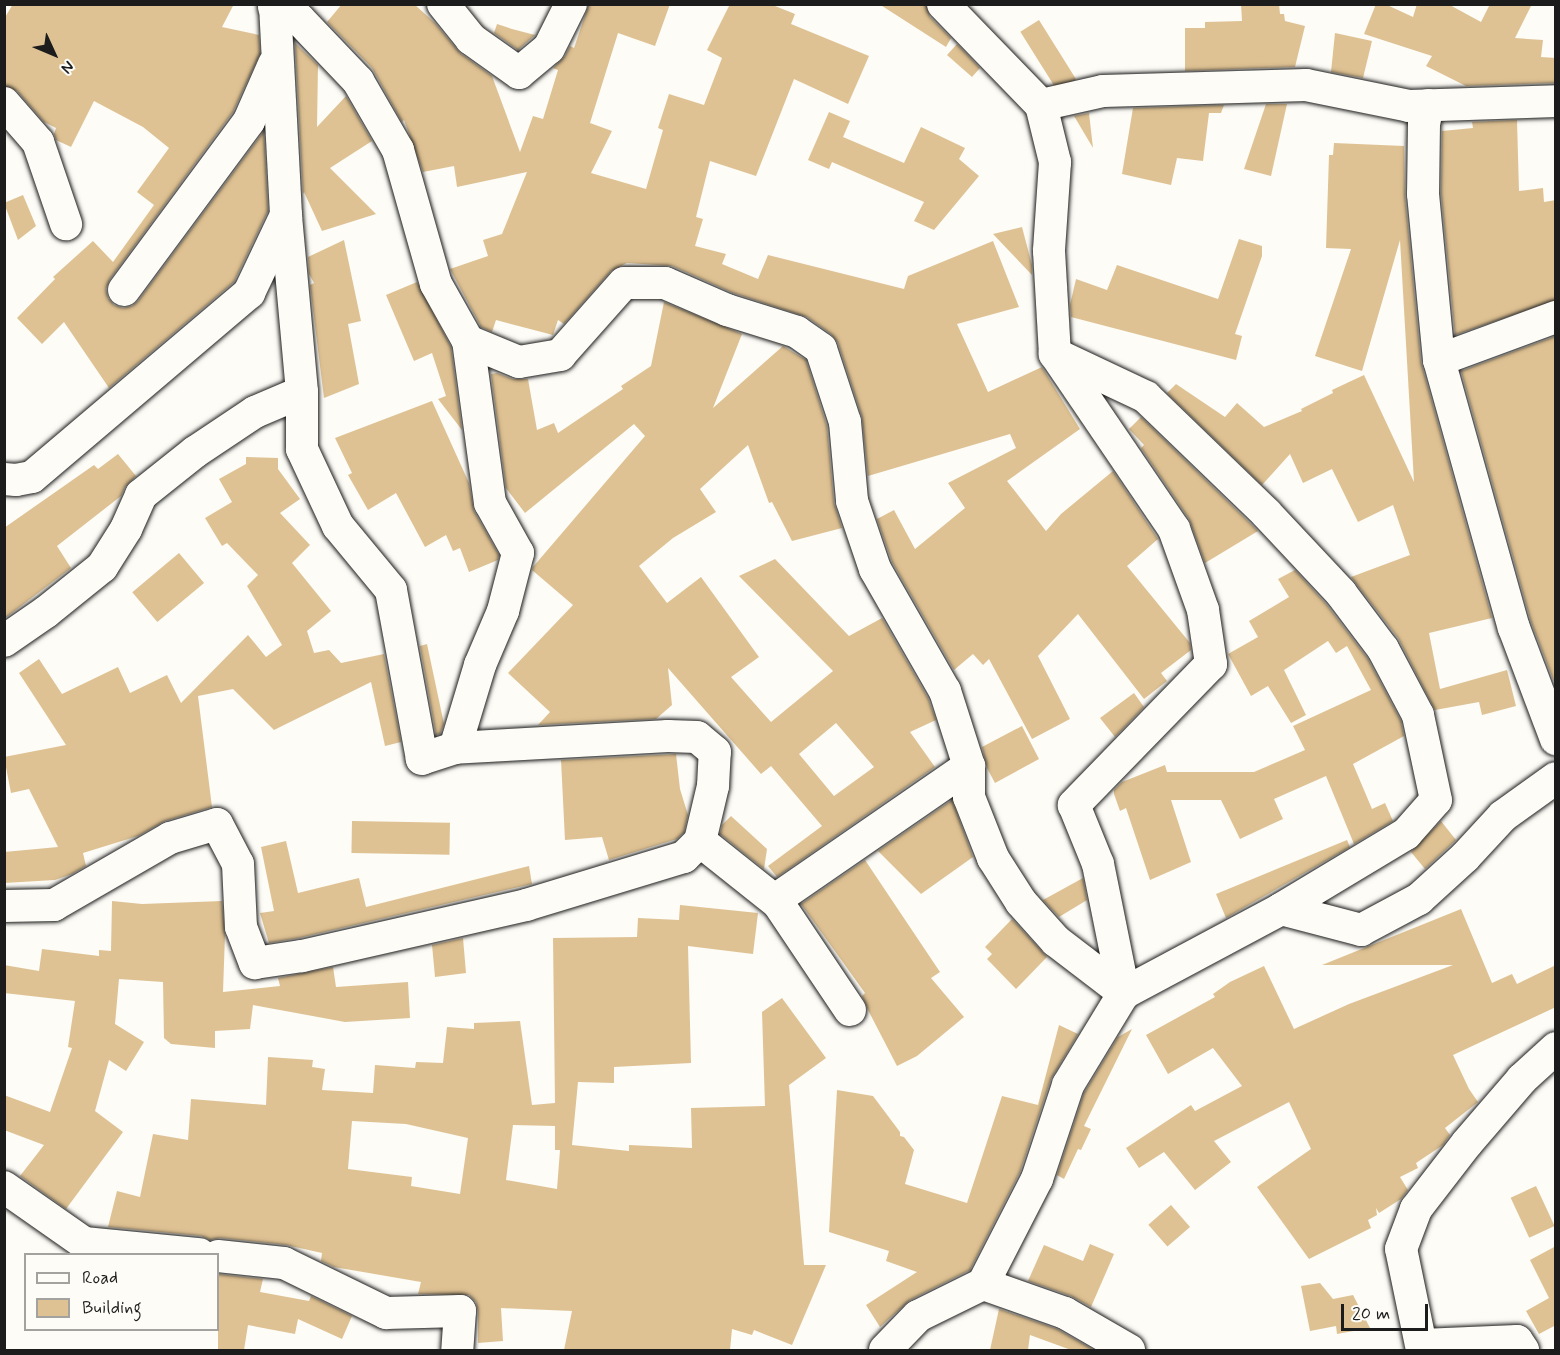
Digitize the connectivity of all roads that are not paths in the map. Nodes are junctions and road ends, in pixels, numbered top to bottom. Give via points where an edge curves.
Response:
1 (443, 4) edge
2 (571, 4) edge
3 (943, 4) edge
4 (274, 6) edge
5 (276, 60) junction
6 (1556, 101) edge
7 (4, 103) edge
8 (1041, 105) junction
9 (1428, 105) junction
10 (286, 215) junction
11 (66, 224) dead end
12 (124, 290) dead end
13 (1556, 317) edge
14 (468, 341) junction
15 (1055, 354) junction
16 (1439, 360) junction
17 (302, 393) junction
18 (4, 478) edge
19 (4, 641) edge
20 (1556, 739) edge
21 (455, 748) junction
22 (969, 766) junction
23 (1556, 778) edge
24 (700, 841) junction
25 (775, 900) junction
26 (4, 906) edge
27 (1281, 909) junction
28 (1124, 993) junction
29 (850, 1010) dead end
30 (1556, 1048) edge
31 (4, 1187) edge
32 (189, 1253) edge
33 (219, 1256) edge
34 (982, 1284) junction
35 (1422, 1348) edge
36 (457, 1350) edge
37 (885, 1350) edge
38 (1129, 1350) edge
39 (1523, 1350) edge

1 - 2 street via 471,39 519,74 549,48
3 - 8 street
4 - 5 street
4 - 14 street via 299,19 358,81 398,150 436,284
5 - 10 street
5 - 12 street via 249,121
6 - 9 street
7 - 11 street via 38,142
8 - 9 street via 1103,91 1306,85 1409,106
8 - 15 street via 1055,162 1049,251
9 - 16 street via 1423,194
10 - 17 street
10 - 18 street via 249,293 32,477
13 - 16 street
14 - 21 street via 490,503 518,553 503,611 480,665
14 - 22 street via 519,362 560,355 624,283 665,284 727,310 797,332 821,349 845,422 852,501 875,569 945,691
15 - 27 street via 1146,397 1266,513 1341,593 1383,649 1418,715 1436,800 1406,834
15 - 28 street via 1174,530 1203,610 1211,664 1074,805 1098,864
16 - 20 street via 1514,628
17 - 19 street via 255,412 141,495 122,537 102,567
17 - 21 street via 302,449 338,526 392,590 422,759
21 - 24 street via 697,737 715,752 713,786
22 - 25 street
22 - 28 street via 969,797 993,858 1021,902 1056,941
23 - 27 street via 1503,816 1419,899 1361,930
24 - 25 street
24 - 26 street via 684,857 526,904 302,956 255,963 241,927 238,864 218,824 170,838 54,905
25 - 29 street
27 - 28 street
28 - 34 street via 1068,1085 1037,1179
30 - 35 street via 1522,1079 1416,1209 1401,1249
31 - 32 street via 84,1243
33 - 36 street via 284,1263 386,1312 460,1311
34 - 37 street via 918,1316
34 - 38 street via 1065,1313
35 - 39 street via 1516,1341

